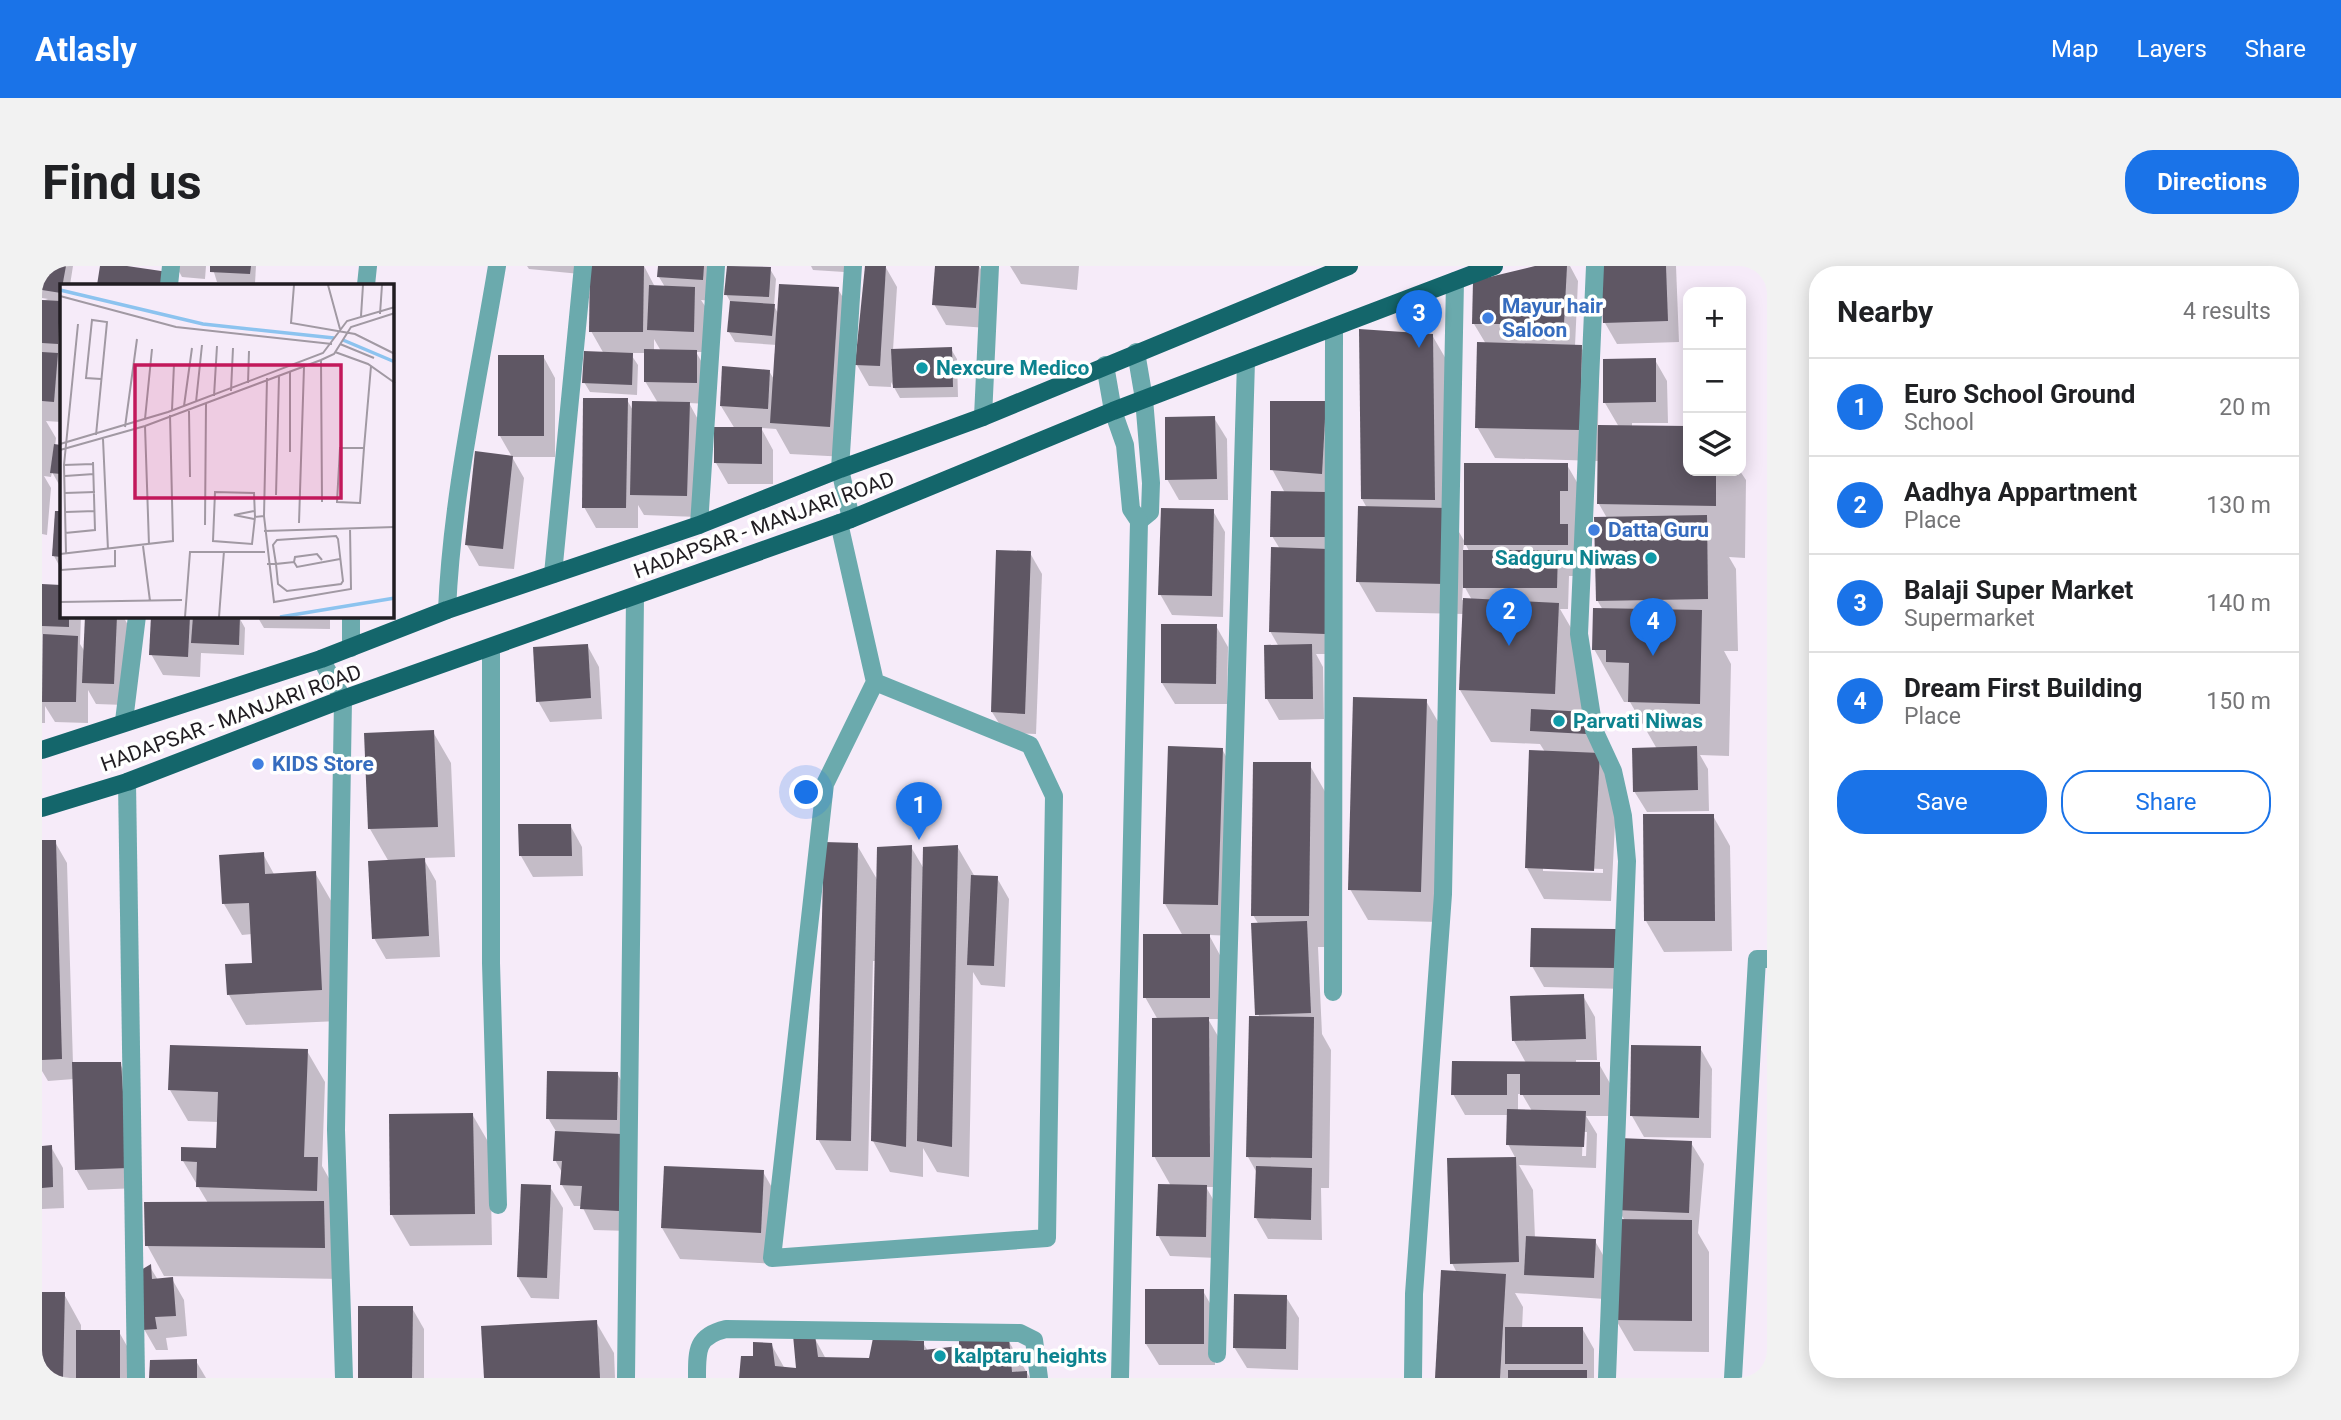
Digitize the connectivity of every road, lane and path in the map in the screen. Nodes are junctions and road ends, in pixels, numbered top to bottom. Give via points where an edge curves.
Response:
1 (171, 266) edge
2 (368, 266) edge
3 (497, 266) edge
4 (583, 266) edge
5 (716, 266) edge
6 (853, 266) edge
7 (990, 266) edge
8 (1349, 266) edge
9 (1494, 266) edge
10 (1595, 266) edge
11 (1455, 281) junction
12 (169, 284) edge
13 (366, 284) edge
14 (1334, 327) junction
15 (1136, 352) junction
16 (1246, 361) junction
17 (1105, 365) junction
18 (1144, 399) junction
19 (1113, 411) junction
20 (983, 417) junction
21 (839, 468) junction
22 (845, 521) junction
23 (1139, 521) junction
24 (699, 525) junction
25 (553, 574) junction
26 (635, 597) junction
27 (447, 610) junction
28 (137, 618) edge
29 (351, 618) edge
30 (351, 648) junction
31 (491, 649) junction
32 (321, 659) junction
33 (875, 682) junction
34 (343, 699) junction
35 (124, 721) junction
36 (42, 750) edge
37 (127, 782) junction
38 (42, 808) edge
39 (1767, 959) edge
40 (1333, 992) dead end
41 (498, 1205) dead end
42 (1217, 1354) dead end
43 (136, 1378) edge
44 (344, 1378) edge
45 (626, 1378) edge
46 (697, 1378) edge
47 (1039, 1378) edge
48 (1120, 1378) edge
49 (1413, 1378) edge
50 (1606, 1378) edge
51 (1732, 1378) edge

1 - 12 street
2 - 13 street
3 - 27 street via 458,482
4 - 25 street
5 - 24 street
6 - 21 street
7 - 20 street
8 - 15 main road, HADAPSAR - MANJARI ROAD
9 - 11 main road, HADAPSAR - MANJARI ROAD
10 - 50 street via 1579,634 1594,730 1613,771 1628,861
11 - 14 main road, HADAPSAR - MANJARI ROAD
11 - 49 street via 1443,894 1414,1294
14 - 16 main road, HADAPSAR - MANJARI ROAD
14 - 40 street
15 - 17 main road, HADAPSAR - MANJARI ROAD
15 - 18 street
16 - 18 main road, HADAPSAR - MANJARI ROAD
16 - 42 street
17 - 19 street
17 - 20 main road, HADAPSAR - MANJARI ROAD
18 - 19 main road, HADAPSAR - MANJARI ROAD
18 - 23 street via 1151,492 1150,512
19 - 22 main road, HADAPSAR - MANJARI ROAD
19 - 23 street via 1125,445 1131,509
20 - 21 main road, HADAPSAR - MANJARI ROAD
21 - 22 street
21 - 24 main road, HADAPSAR - MANJARI ROAD
22 - 26 main road, HADAPSAR - MANJARI ROAD
22 - 33 street
23 - 48 street
24 - 25 main road, HADAPSAR - MANJARI ROAD
25 - 27 main road, HADAPSAR - MANJARI ROAD
26 - 31 main road, HADAPSAR - MANJARI ROAD
26 - 45 street
27 - 30 main road, HADAPSAR - MANJARI ROAD
28 - 35 street
29 - 30 street
30 - 32 main road, HADAPSAR - MANJARI ROAD
31 - 34 main road, HADAPSAR - MANJARI ROAD
31 - 41 street via 491,963
32 - 34 street
32 - 35 main road, HADAPSAR - MANJARI ROAD
33 - 33 street via 1030,745 1054,796 1047,1238 772,1258 825,784
34 - 37 main road, HADAPSAR - MANJARI ROAD
34 - 44 street via 336,1130
35 - 36 main road, HADAPSAR - MANJARI ROAD
37 - 38 main road, HADAPSAR - MANJARI ROAD
37 - 43 street
39 - 51 street via 1757,959
46 - 47 street via 702,1340 710,1332 726,1329 1020,1334 1034,1340

